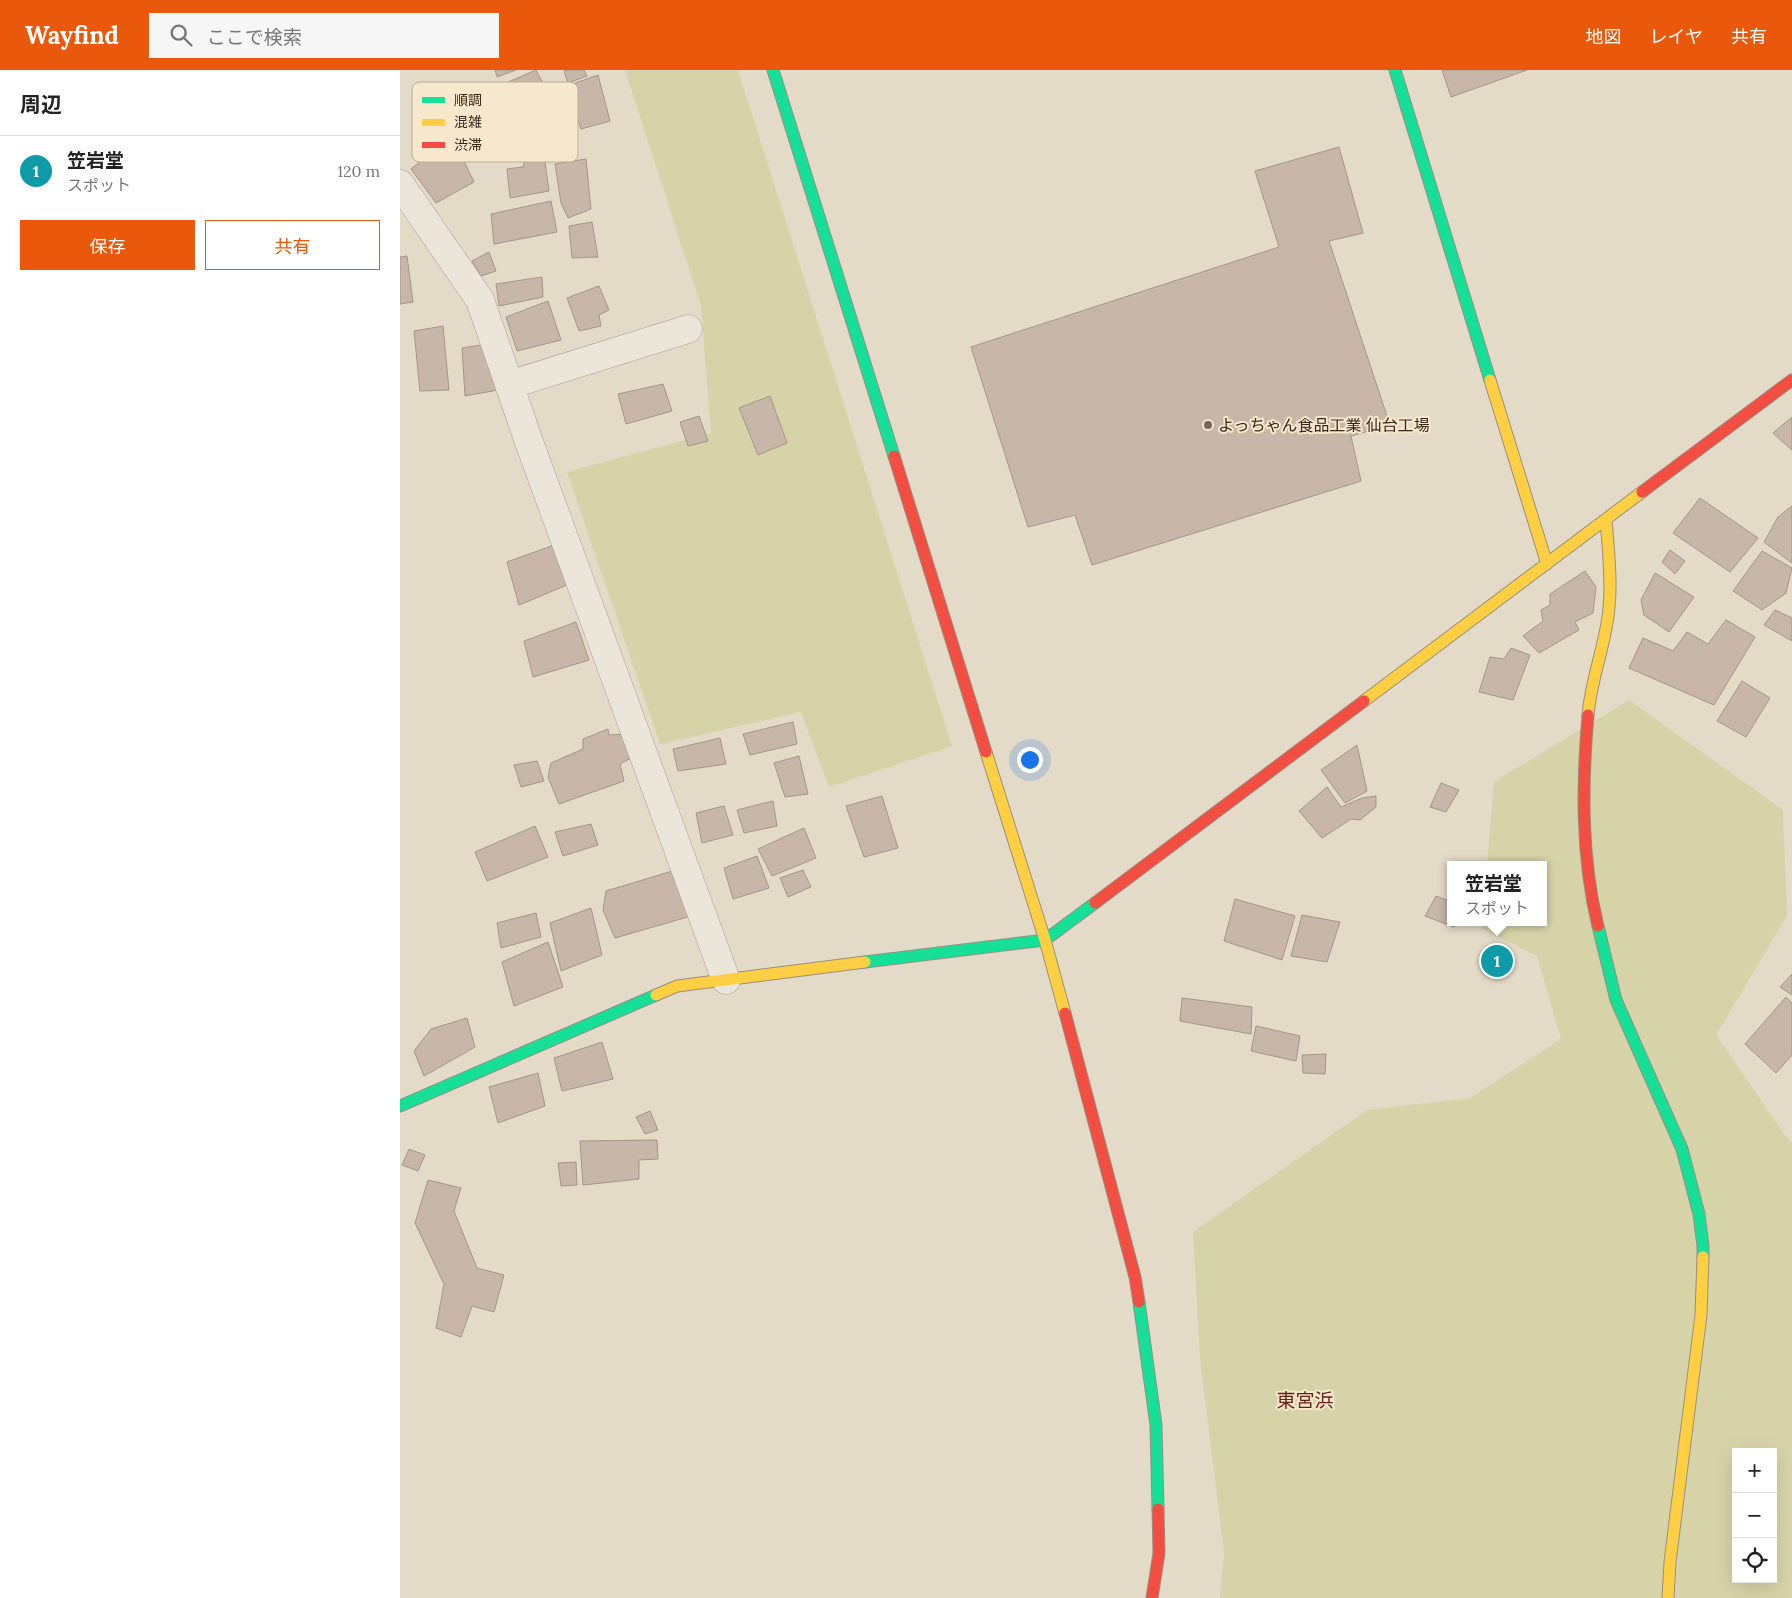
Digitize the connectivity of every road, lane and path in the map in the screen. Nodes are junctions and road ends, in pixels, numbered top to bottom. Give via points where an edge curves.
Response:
1 (773, 70) edge
2 (1395, 70) edge
3 (400, 184) edge
4 (688, 329) dead end
5 (1792, 380) edge
6 (509, 385) junction
7 (1606, 519) junction
8 (1547, 564) junction
9 (1044, 940) junction
10 (726, 980) junction
11 (400, 1106) edge
12 (1152, 1598) edge
13 (1668, 1598) edge

1 - 9 street
2 - 8 street
3 - 6 street via 480,300
4 - 6 street
5 - 7 street
6 - 10 street
7 - 8 street
7 - 13 street via 1609,609 1589,698 1585,745 1587,863 1595,914 1616,1000 1682,1150 1699,1214 1703,1246 1701,1315
8 - 9 street
9 - 10 street
9 - 12 street via 1135,1276 1156,1425 1159,1553
10 - 11 street via 677,986

